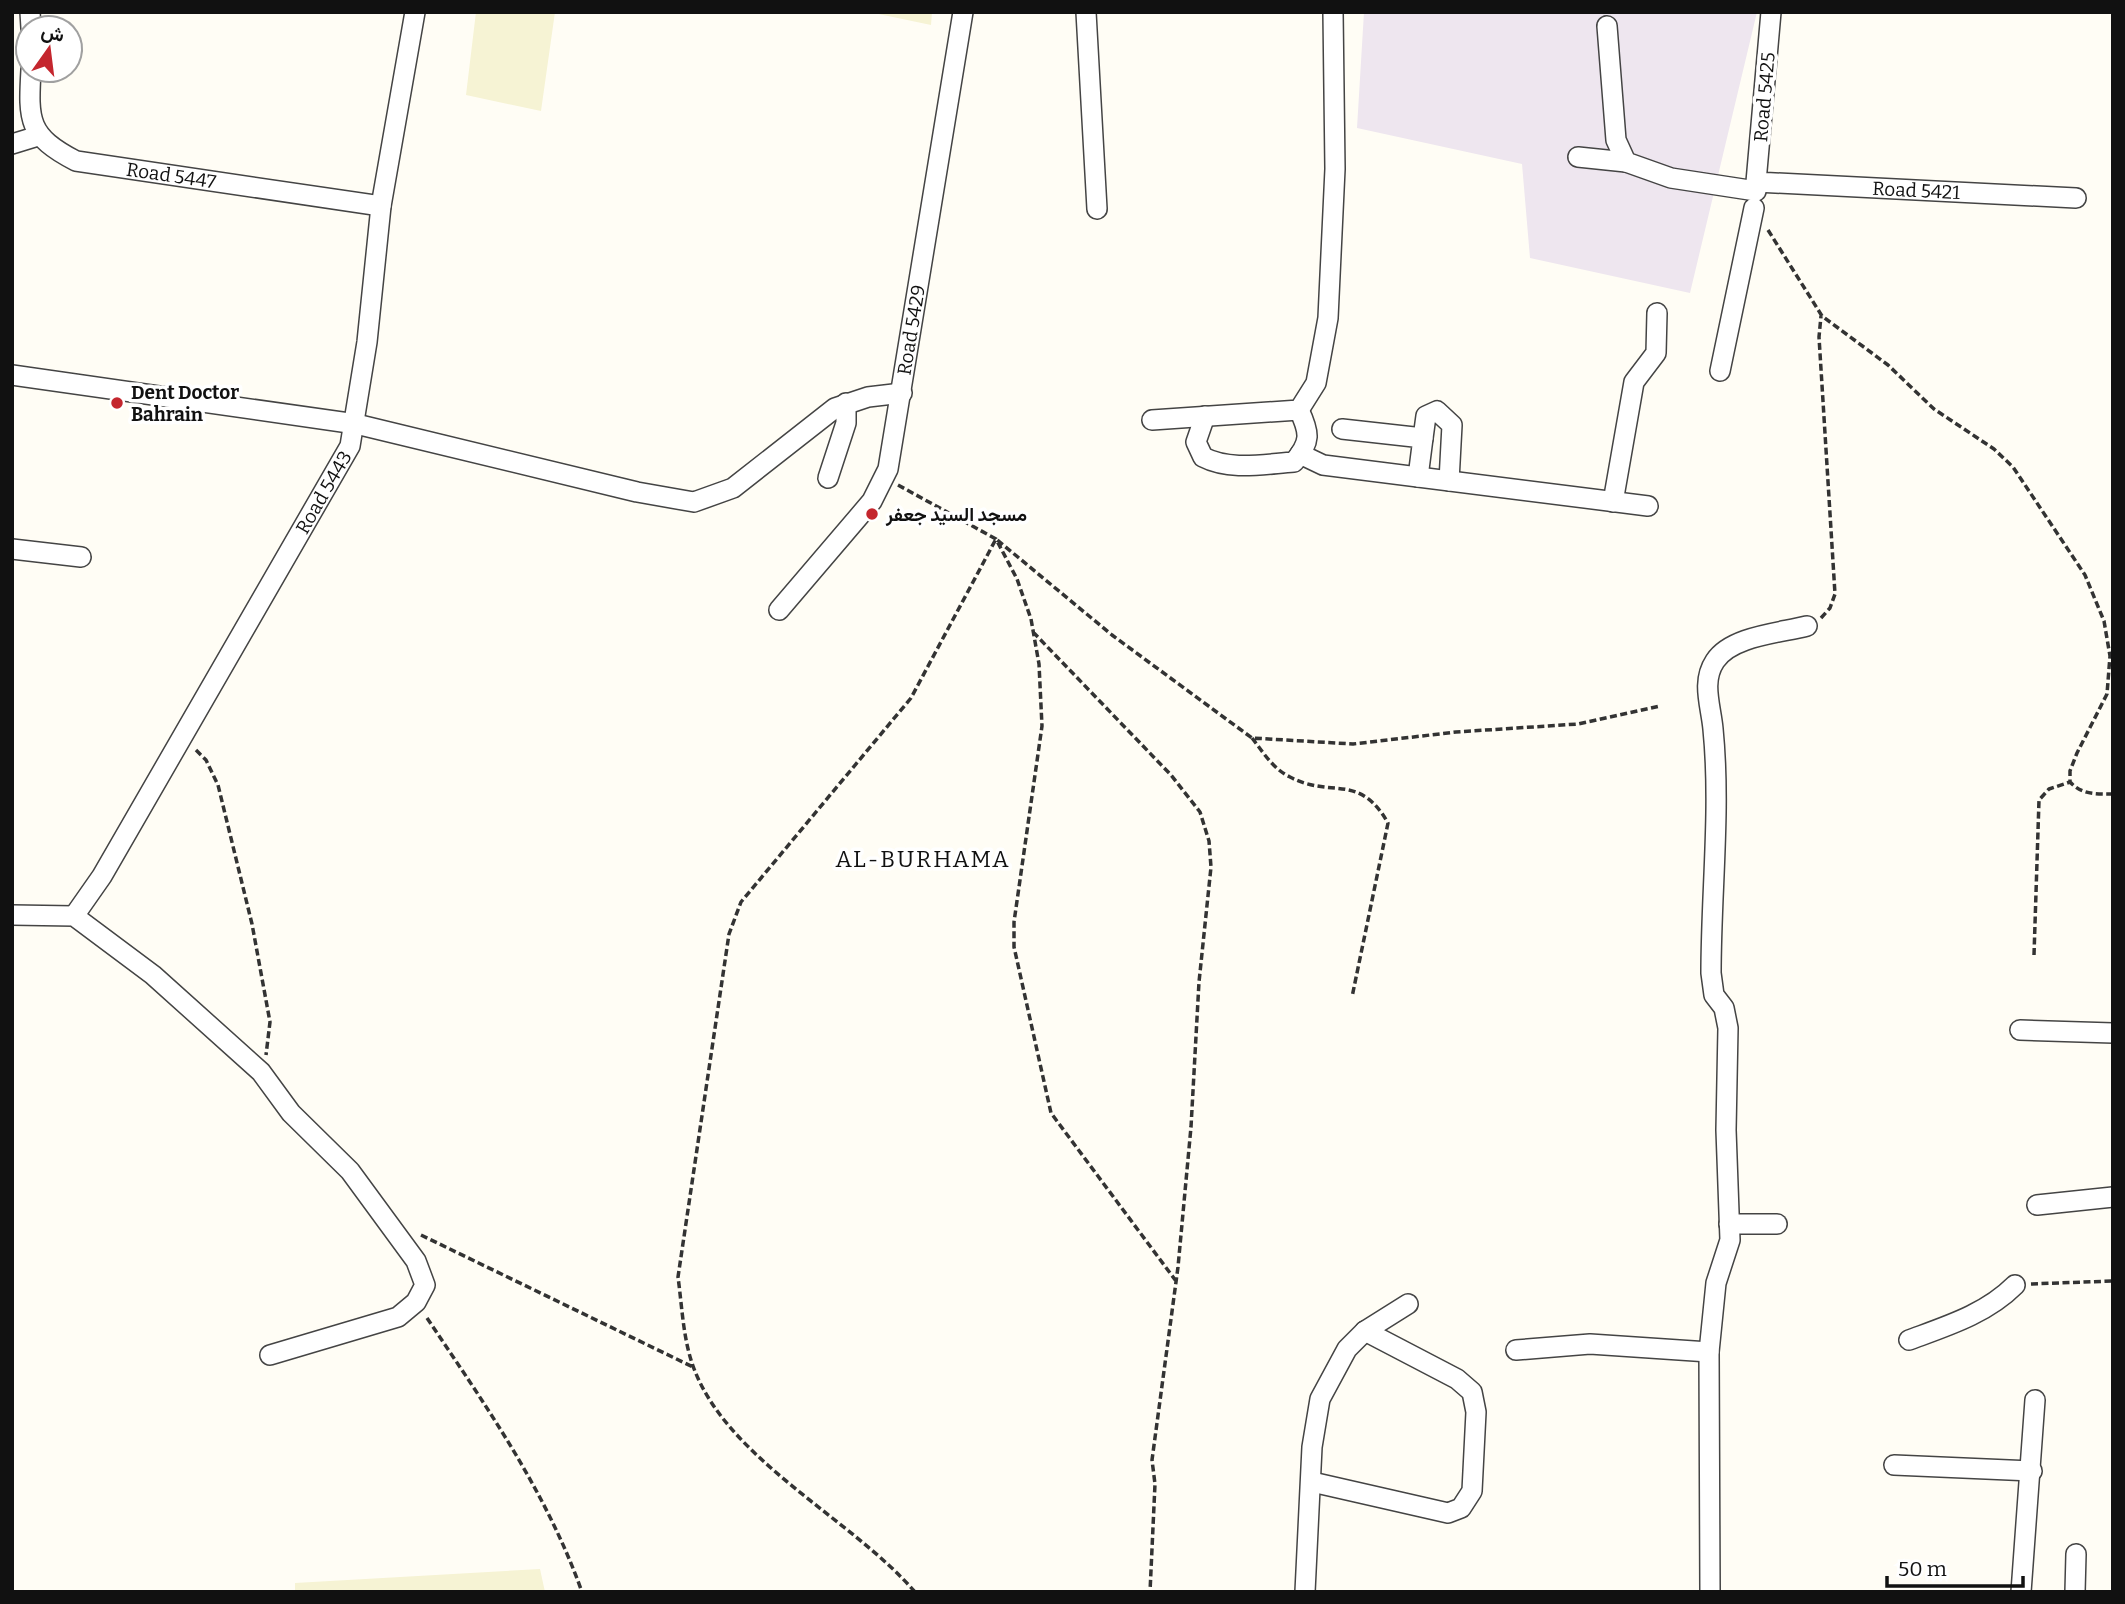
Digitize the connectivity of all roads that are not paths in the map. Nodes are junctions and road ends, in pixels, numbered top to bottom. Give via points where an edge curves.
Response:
1 (415, 12) edge
2 (962, 12) edge
3 (1086, 12) edge
4 (1333, 12) edge
5 (1772, 12) edge
6 (1607, 26) dead end
7 (30, 84) edge
8 (38, 136) junction
9 (12, 144) edge
10 (1578, 157) dead end
11 (1626, 162) junction
12 (1755, 194) junction
13 (2076, 198) dead end
14 (382, 206) junction
15 (1097, 209) dead end
16 (1657, 313) dead end
17 (1720, 370) dead end
18 (12, 375) edge
19 (902, 393) junction
20 (846, 403) junction
21 (1299, 410) junction
22 (1205, 416) junction
23 (1152, 420) dead end
24 (356, 424) junction
25 (1342, 429) dead end
26 (1423, 438) junction
27 (1300, 454) junction
28 (1418, 477) junction
29 (828, 478) dead end
30 (1449, 481) junction
31 (1613, 502) junction
32 (1648, 506) dead end
33 (12, 549) edge
34 (81, 557) dead end
35 (779, 610) dead end
36 (1807, 626) road end
37 (12, 915) edge
38 (74, 916) junction
39 (2020, 1030) dead end
40 (2113, 1032) edge
41 (2113, 1196) edge
42 (2036, 1205) dead end
43 (1729, 1224) junction
44 (1777, 1224) dead end
45 (2015, 1285) road end
46 (1408, 1304) dead end
47 (1365, 1331) junction
48 (1909, 1340) dead end
49 (1516, 1350) dead end
50 (1709, 1352) junction
51 (270, 1355) dead end
52 (2035, 1400) dead end
53 (1894, 1465) dead end
54 (2032, 1471) junction
55 (1312, 1482) junction
56 (2076, 1554) dead end
57 (1305, 1592) edge
58 (1710, 1592) edge
59 (2021, 1592) edge
60 (2075, 1592) edge

1 - 14 street, Road 5443
2 - 19 street, Road 5429
3 - 15 street
4 - 21 street via 1335,169 1328,318 1316,383
5 - 12 street, Road 5425
6 - 11 street via 1616,140
7 - 8 street via 28,113
8 - 9 street
8 - 14 street, Road 5447 via 76,161
10 - 11 street, Road 5421
11 - 12 street, Road 5421 via 1671,178
12 - 13 street, Road 5421
12 - 17 street, Road 5425
14 - 24 street, Road 5443
16 - 31 street via 1656,353 1634,382
18 - 24 street
19 - 20 street
19 - 35 street, Road 5429 via 884,476 872,501
20 - 24 street via 733,488 694,502
20 - 29 street via 846,423
21 - 22 street
21 - 27 street via 1310,435
22 - 23 street
22 - 27 street via 1196,442 1203,457 1215,464 1294,462
24 - 38 street, Road 5443 via 350,446 102,876
25 - 26 street
26 - 28 street
26 - 30 street via 1429,413 1437,411 1452,425
27 - 28 street via 1323,465
28 - 30 street
30 - 31 street
31 - 32 street
33 - 34 street
36 - 43 street via 1726,650 1716,660 1707,685 1715,760 1711,973 1714,995 1724,1008 1729,1046
37 - 38 street
38 - 51 street via 153,975 261,1072 291,1113 350,1171 416,1261 425,1285 416,1303 398,1317
39 - 40 street
41 - 42 street
43 - 44 street
43 - 50 street via 1730,1240 1711,1310
45 - 48 street via 1971,1316
46 - 47 street
47 - 55 street via 1347,1349 1320,1399
47 - 55 street via 1457,1379 1472,1392 1476,1412 1472,1491 1461,1508 1448,1513
49 - 50 street via 1590,1344
50 - 58 street
52 - 54 street
53 - 54 street
54 - 59 street
55 - 57 street
56 - 60 street

